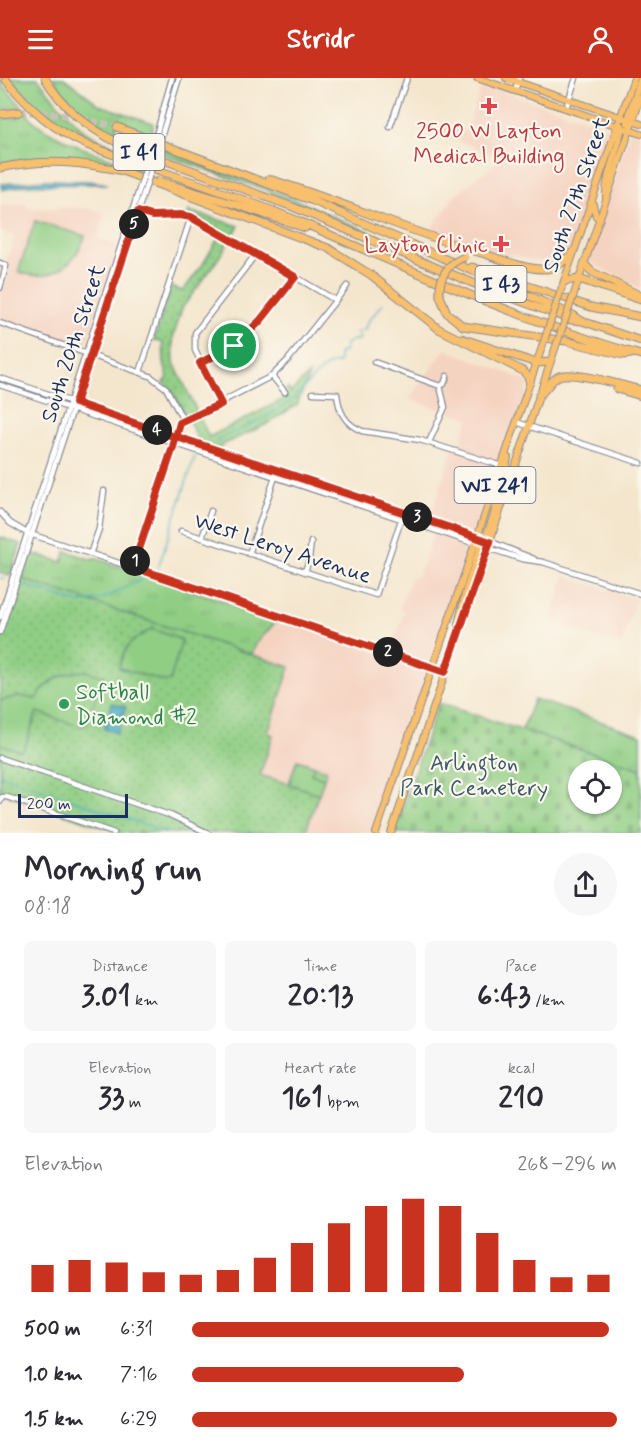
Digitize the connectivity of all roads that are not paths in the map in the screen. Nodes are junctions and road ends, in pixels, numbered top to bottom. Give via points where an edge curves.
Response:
1 (45, 78) edge
2 (172, 78) edge
3 (180, 78) edge
4 (407, 78) edge
5 (477, 78) edge
6 (506, 78) edge
7 (576, 78) edge
8 (634, 78) edge
9 (641, 78) edge
10 (6, 80) dead end
11 (518, 80) edge
12 (515, 91) junction
13 (641, 98) edge
14 (568, 99) junction
15 (167, 106) junction
16 (566, 108) junction
17 (20, 112) tunnel mouth
18 (0, 114) edge
19 (621, 117) junction
20 (630, 121) junction
21 (641, 124) edge
22 (117, 127) tunnel mouth
23 (390, 127) dead end
24 (620, 127) junction
25 (630, 130) junction
26 (641, 134) edge
27 (0, 168) edge
28 (124, 172) junction
29 (241, 173) junction
30 (591, 201) junction
31 (606, 201) junction
32 (135, 211) junction
33 (586, 216) junction
34 (191, 217) junction
35 (600, 219) junction
36 (596, 229) junction
37 (318, 231) junction
38 (419, 248) junction
39 (573, 252) junction
40 (256, 254) junction
41 (498, 259) junction
42 (0, 262) edge
43 (584, 264) junction
44 (295, 277) junction
45 (579, 279) junction
46 (563, 284) junction
47 (348, 286) dead end
48 (0, 288) edge
49 (641, 298) edge
50 (336, 300) junction
51 (641, 317) edge
52 (582, 321) junction
53 (0, 323) edge
54 (439, 329) junction
55 (641, 341) edge
56 (639, 354) edge
57 (88, 355) junction
58 (374, 362) dead end
59 (550, 362) junction
60 (200, 363) junction
61 (537, 363) junction
62 (140, 372) junction
63 (272, 376) junction
64 (447, 376) dead end
65 (0, 378) edge
66 (592, 380) junction
67 (530, 382) junction
68 (0, 385) edge
69 (440, 386) junction
70 (641, 390) edge
71 (285, 392) dead end
72 (313, 393) dead end
73 (540, 396) junction
74 (641, 396) edge
75 (73, 402) junction
76 (221, 404) junction
77 (71, 409) junction
78 (182, 422) junction
79 (516, 422) junction
80 (528, 426) junction
81 (512, 434) junction
82 (176, 437) junction
83 (429, 442) junction
84 (174, 443) junction
85 (641, 463) edge
86 (502, 466) junction
87 (277, 470) junction
88 (275, 477) junction
89 (104, 491) dead end
90 (341, 492) junction
91 (339, 498) junction
92 (211, 511) dead end
93 (0, 512) edge
94 (404, 512) junction
95 (401, 519) junction
96 (450, 528) junction
97 (181, 531) dead end
98 (30, 534) junction
99 (448, 534) junction
100 (202, 538) junction
101 (310, 542) dead end
102 (482, 542) junction
103 (90, 554) junction
104 (249, 554) junction
105 (133, 567) junction
106 (305, 572) junction
107 (641, 594) edge
108 (0, 617) edge
109 (0, 632) edge
110 (433, 667) junction
111 (445, 672) junction
112 (0, 758) edge
113 (1, 799) edge
114 (97, 830) edge
115 (114, 833) edge
116 (208, 833) edge
117 (376, 833) edge
118 (391, 833) edge

1 - 52 highway, I 41 via 72,111 120,144 293,207 499,294 571,321
2 - 15 street, South 20th Street
3 - 15 street, South 20th Street
4 - 23 street
5 - 12 main road
6 - 11 main road
7 - 14 street
8 - 19 main road, South 27th Street / WI 241
9 - 20 main road
10 - 37 highway, I 41 via 36,113 81,142 224,192
11 - 12 street
11 - 14 main road
12 - 16 main road
13 - 20 main road, South 27th Street
14 - 16 street
14 - 19 main road
15 - 32 street, South 20th Street, bridge
16 - 24 main road
17 - 18 highway
19 - 20 main road
19 - 24 main road, South 27th Street / WI 241
20 - 21 main road
20 - 25 main road
22 - 29 highway, I 43
24 - 25 main road
24 - 30 main road, South 27th Street / WI 241
24 - 31 main road via 605,187
25 - 26 main road
25 - 31 main road, South 27th Street / WI 241
27 - 28 highway via 60,161
28 - 37 highway
28 - 54 highway via 328,248 371,275
29 - 38 highway, I 43
29 - 41 highway via 245,171 327,197
30 - 33 main road, South 27th Street / WI 241
30 - 35 main road
31 - 35 main road, South 27th Street / WI 241
32 - 34 street via 152,216
32 - 57 street, South 20th Street
33 - 36 main road
33 - 39 main road, South 27th Street / WI 241
34 - 40 street
34 - 62 street
35 - 36 main road, South 27th Street / WI 241
36 - 43 main road, South 27th Street / WI 241
37 - 56 highway, I 41 via 502,308
38 - 51 highway via 584,305
38 - 52 highway, I 43
39 - 41 highway via 550,268
39 - 46 main road, South 27th Street / WI 241
40 - 44 street
40 - 60 street via 195,333
41 - 56 highway, bridge via 465,257 445,272 440,296 443,307 459,324 623,355
42 - 48 street via 6,266
43 - 45 main road, South 27th Street / WI 241
43 - 49 highway
44 - 50 street
44 - 60 street via 249,333 234,346
45 - 46 highway
45 - 49 highway
45 - 59 main road, South 27th Street / WI 241, bridge
46 - 61 main road, South 27th Street / WI 241, bridge
47 - 50 street
50 - 63 street
52 - 55 highway, I 41
53 - 57 street
54 - 61 highway
54 - 67 highway via 522,371
57 - 62 street
57 - 75 street, South 20th Street
58 - 69 street
59 - 61 highway
59 - 73 main road, South 27th Street / WI 241
60 - 76 street
61 - 67 main road, South 27th Street / WI 241
62 - 78 street via 166,388
63 - 71 street
63 - 76 street
64 - 69 street
65 - 75 street
66 - 70 highway
66 - 73 highway via 562,375
66 - 74 highway
67 - 79 main road, South 27th Street / WI 241
68 - 77 street
69 - 83 street via 445,407
72 - 83 street via 337,394 342,415 357,429
73 - 80 main road, South 27th Street / WI 241
75 - 77 street, South 20th Street
75 - 82 street
76 - 78 street
77 - 84 street
77 - 98 street, South 20th Street
78 - 82 street
79 - 80 street
79 - 81 main road, South 27th Street / WI 241
80 - 85 street
80 - 102 main road, South 27th Street / WI 241
81 - 86 main road, South 27th Street / WI 241
81 - 102 main road via 501,492
82 - 84 street
82 - 87 street
83 - 86 street
84 - 88 street
84 - 105 street
86 - 102 main road, South 27th Street / WI 241
87 - 88 street
87 - 90 street
88 - 91 street
88 - 104 street
89 - 103 street via 99,529
90 - 91 street
90 - 94 street
91 - 95 street
92 - 100 street
93 - 98 street
94 - 95 street
94 - 96 street
95 - 99 street
95 - 106 street, West Leroy Avenue via 376,595
96 - 99 street
96 - 102 street
97 - 100 street, West Leroy Avenue
98 - 103 street
98 - 108 street, South 20th Street
98 - 109 street, South 20th Street
99 - 102 street
100 - 104 street, West Leroy Avenue
101 - 106 street
102 - 107 street via 522,559
102 - 110 main road, South 27th Street / WI 241
102 - 111 main road, South 27th Street / WI 241
103 - 105 street
104 - 106 street, West Leroy Avenue
105 - 110 street
110 - 111 street
110 - 117 main road, South 27th Street / WI 241
111 - 118 main road, South 27th Street / WI 241
112 - 116 street via 172,816
113 - 114 street
114 - 115 street

